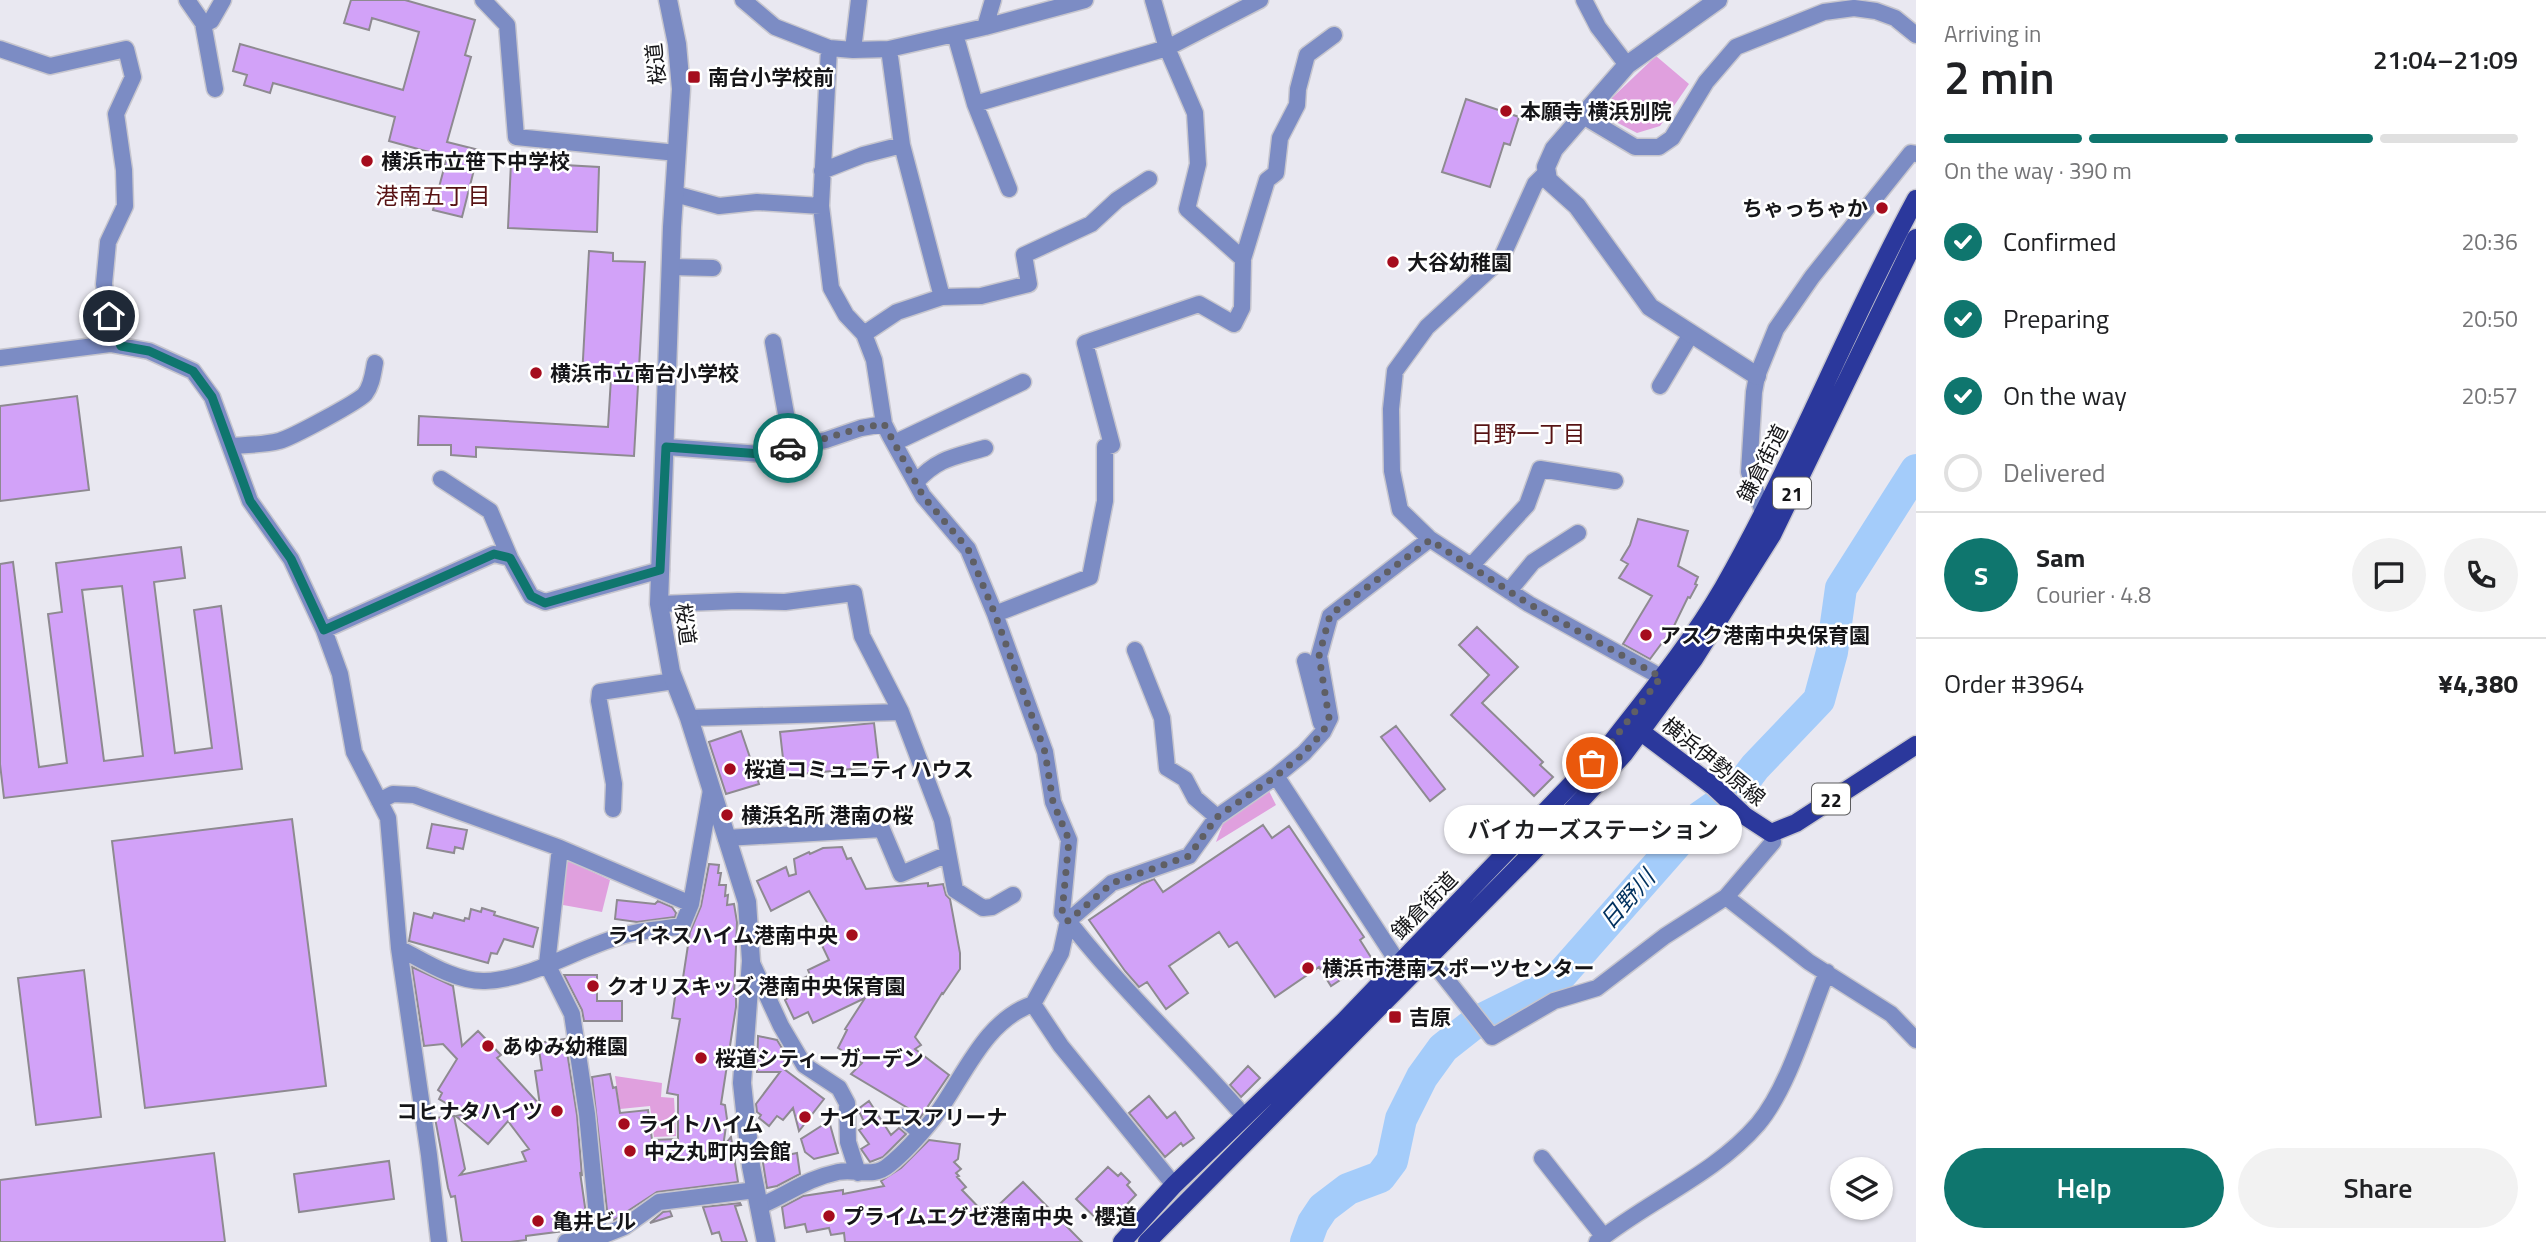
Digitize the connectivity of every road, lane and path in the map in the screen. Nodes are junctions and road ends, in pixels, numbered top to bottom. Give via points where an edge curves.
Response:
1 (187, 0) edge
2 (223, 0) edge
3 (482, 0) edge
4 (667, 0) edge
5 (859, 0) edge
6 (993, 0) edge
7 (1086, 0) edge
8 (1153, 0) edge
9 (1260, 0) edge
10 (1584, 0) edge
11 (1718, 0) edge
12 (748, 2) edge
13 (1070, 2) edge
14 (1880, 6) edge
15 (204, 23) junction
16 (985, 27) junction
17 (955, 34) junction
18 (1334, 35) dead end
19 (1916, 35) edge
20 (830, 48) junction
21 (1167, 48) junction
22 (0, 49) edge
23 (889, 49) junction
24 (853, 50) junction
25 (1627, 65) junction
26 (215, 89) dead end
27 (975, 104) junction
28 (1583, 116) junction
29 (902, 145) junction
30 (677, 153) junction
31 (1916, 153) edge
32 (822, 171) junction
33 (1547, 172) junction
34 (1149, 179) dead end
35 (1009, 190) dead end
36 (675, 194) junction
37 (1916, 199) edge
38 (821, 206) junction
39 (1916, 239) edge
40 (1243, 258) junction
41 (671, 267) junction
42 (713, 268) dead end
43 (942, 297) junction
44 (863, 334) junction
45 (1691, 334) junction
46 (773, 342) dead end
47 (121, 346) junction
48 (0, 358) edge
49 (374, 363) dead end
50 (1757, 376) junction
51 (1023, 382) dead end
52 (1660, 386) dead end
53 (884, 424) junction
54 (894, 443) junction
55 (230, 446) junction
56 (666, 447) junction
57 (792, 447) junction
58 (985, 448) dead end
59 (440, 479) dead end
60 (1615, 481) dead end
61 (915, 482) junction
62 (1763, 512) junction
63 (1578, 533) dead end
64 (1430, 540) junction
65 (510, 558) junction
66 (1471, 566) junction
67 (660, 570) junction
68 (1509, 591) junction
69 (659, 604) junction
70 (995, 614) junction
71 (324, 630) junction
72 (1135, 650) dead end
73 (1305, 661) dead end
74 (1661, 677) junction
75 (674, 681) junction
76 (901, 712) junction
77 (688, 718) junction
78 (1634, 727) junction
79 (1323, 732) junction
80 (1916, 745) edge
81 (1276, 776) junction
82 (711, 790) junction
83 (379, 801) junction
84 (613, 809) dead end
85 (1217, 817) junction
86 (1771, 833) junction
87 (726, 838) junction
88 (560, 848) junction
89 (948, 854) junction
90 (1013, 895) dead end
91 (1726, 897) junction
92 (691, 904) junction
93 (1068, 921) junction
94 (399, 948) junction
95 (1428, 956) junction
96 (751, 961) junction
97 (547, 964) junction
98 (1399, 964) junction
99 (1827, 972) junction
100 (1032, 1004) junction
101 (1916, 1040) edge
102 (1244, 1116) junction
103 (902, 1117) dead end
104 (920, 1132) junction
105 (1542, 1158) dead end
106 (858, 1173) junction
107 (1174, 1185) junction
108 (758, 1198) junction
109 (599, 1237) junction
110 (1601, 1239) edge
111 (439, 1242) edge
112 (566, 1242) edge
113 (766, 1242) edge
114 (1122, 1242) edge
115 (1147, 1242) edge

1 - 15 street
2 - 15 street via 211,21
3 - 30 street via 507,25 516,137
4 - 30 street, 桜道 via 681,89
5 - 24 street
6 - 16 street
7 - 13 street
8 - 21 street
9 - 21 street
10 - 25 street
11 - 25 street
12 - 20 street via 775,27
13 - 16 street
14 - 19 street
14 - 28 street via 1824,12 1736,47 1706,82 1672,138 1658,147 1635,147
15 - 26 street
16 - 17 street
17 - 23 street
17 - 27 street
18 - 40 street via 1307,55 1297,105 1280,138 1276,173 1267,180
20 - 24 street
20 - 32 street
21 - 27 street
21 - 40 street via 1195,113 1198,163 1187,209
22 - 47 street via 50,66 125,50 133,77 116,114 125,206 108,242 104,284 109,316
23 - 24 street
23 - 29 street
25 - 28 street
27 - 35 street
28 - 33 street via 1554,149
29 - 32 street
29 - 43 street
30 - 36 street, 桜道
31 - 50 street via 1911,153 1812,277 1776,329
32 - 38 street
33 - 45 street via 1650,307
33 - 64 street via 1535,184 1501,259 1427,327 1395,372 1392,458 1400,510
34 - 43 street via 1091,223 1024,255 1029,284 982,296
36 - 38 street via 719,206 757,202
36 - 41 street, 桜道
37 - 62 main road, 鎌倉街道 / 21
38 - 44 street via 831,288 845,315
39 - 78 main road, 鎌倉街道 / 21 via 1772,535 1694,659
40 - 70 street via 1242,308 1234,324 1199,304 1085,343 1112,445 1105,447 1105,500 1090,577
41 - 42 street
41 - 56 street, 桜道
43 - 44 street via 897,312
44 - 53 street via 874,360
45 - 50 street
45 - 52 street
46 - 57 street
47 - 48 street
47 - 55 street via 149,351 193,371 212,397
49 - 55 street via 365,393 353,404 285,439
50 - 62 street via 1749,472
51 - 54 street
53 - 54 street
53 - 57 street
54 - 61 street
55 - 71 street via 250,501 291,559
56 - 57 street via 761,454
56 - 67 street, 桜道
58 - 61 street via 941,460
59 - 65 street via 490,511
60 - 66 street via 1540,469 1527,505
61 - 70 street via 968,549
62 - 74 main road, 鎌倉街道 / 21 via 1722,589
63 - 68 street via 1533,562
64 - 66 street
64 - 79 street via 1330,615 1319,656 1329,718
65 - 67 street via 531,596 545,603
65 - 71 street via 494,554
66 - 68 street
67 - 69 street, 桜道
68 - 74 street
69 - 75 street, 桜道
69 - 76 street via 785,603 853,593 862,636
70 - 93 street via 1045,752 1053,802 1069,840 1062,913
71 - 83 street via 340,674 354,752
72 - 85 street via 1161,718 1167,768 1185,779 1195,798
73 - 79 street
74 - 78 main road, 鎌倉街道 / 21
75 - 77 street, 桜道
75 - 84 street via 600,692 614,784
76 - 77 street
76 - 89 street via 942,820
77 - 82 street, 桜道
78 - 86 main road, 横浜伊勢原線
78 - 95 main road, 鎌倉街道 / 21 via 1624,754
78 - 98 main road, 鎌倉街道 / 21 via 1611,743
79 - 81 street
80 - 86 main road, 横浜伊勢原線 / 22 via 1796,823
81 - 85 street
81 - 98 street
82 - 87 street, 桜道
82 - 92 street
83 - 88 street via 393,794 414,795
83 - 94 street via 388,818
85 - 93 street via 1189,856 1112,883
86 - 91 street via 1773,842
87 - 89 street via 882,829 901,874
87 - 96 street, 桜道 via 747,902
88 - 92 street
88 - 97 street
89 - 90 street via 956,890 983,908
91 - 95 street via 1597,988 1554,1002 1492,1037
91 - 99 street
92 - 97 street via 682,926 628,934
93 - 100 street via 1060,953
93 - 102 street
94 - 97 street via 440,969 484,981
94 - 111 street
95 - 115 main road, 鎌倉街道 / 21
96 - 106 street via 804,1065 839,1088 847,1103 848,1142
96 - 108 street, 桜道 via 742,1083
97 - 109 street via 572,1014
98 - 102 main road, 鎌倉街道 / 21
99 - 101 street via 1891,1014
99 - 110 street via 1783,1084 1758,1123 1723,1157
100 - 104 street via 1005,1018
100 - 107 street
102 - 107 main road, 鎌倉街道 / 21
103 - 104 street
104 - 106 street via 888,1166 876,1173
105 - 110 street
106 - 108 street via 842,1171 813,1178
107 - 114 main road, 鎌倉街道 / 21
108 - 109 street via 659,1202 624,1227
108 - 113 street, 桜道
109 - 112 street

